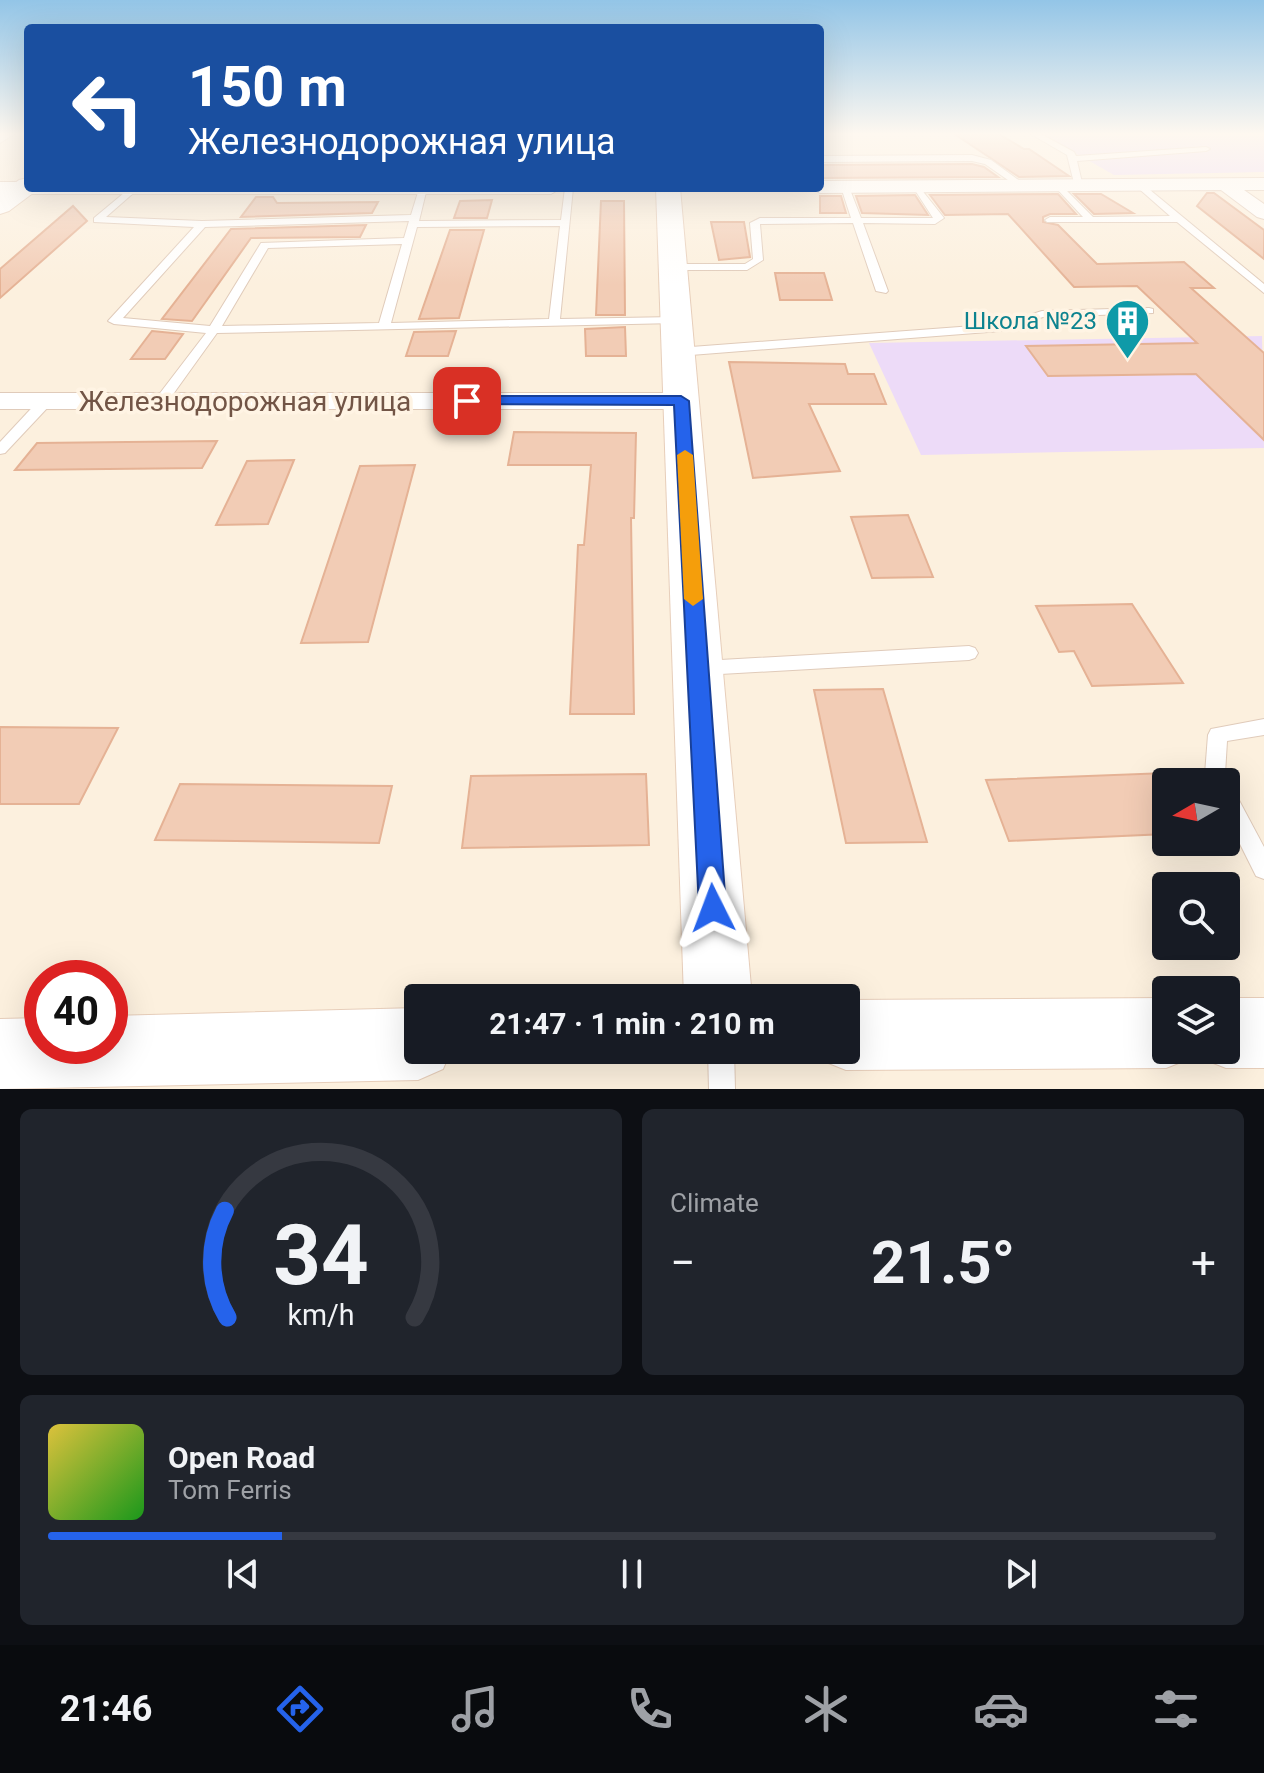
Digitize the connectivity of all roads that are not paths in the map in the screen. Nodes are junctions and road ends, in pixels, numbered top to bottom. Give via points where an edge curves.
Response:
1 (1019, 184) edge
2 (1070, 184) edge
3 (1264, 184) edge
4 (24, 187) edge
5 (824, 187) edge
6 (845, 187) junction
7 (917, 187) junction
8 (1024, 187) junction
9 (1069, 187) junction
10 (1141, 187) junction
11 (1228, 187) junction
12 (130, 192) edge
13 (422, 192) edge
14 (569, 192) edge
15 (668, 192) edge
16 (0, 206) edge
17 (1264, 213) edge
18 (1180, 219) junction
19 (859, 220) junction
20 (1050, 220) dead end
21 (1091, 220) junction
22 (414, 221) junction
23 (565, 223) junction
24 (202, 224) junction
25 (409, 241) junction
26 (673, 267) junction
27 (1264, 290) edge
28 (882, 291) dead end
29 (1149, 311) dead end
30 (554, 322) junction
31 (384, 326) junction
32 (214, 330) junction
33 (677, 336) junction
34 (0, 401) edge
35 (46, 401) junction
36 (161, 401) junction
37 (681, 401) junction
38 (0, 450) edge
39 (969, 653) dead end
40 (698, 668) junction
41 (1264, 727) edge
42 (1215, 768) edge
43 (1240, 822) edge
44 (1264, 869) edge
45 (717, 984) edge
46 (1152, 1033) edge
47 (1240, 1033) edge
48 (1264, 1033) edge
49 (860, 1035) edge
50 (404, 1044) edge
51 (0, 1055) edge
52 (721, 1064) edge
53 (722, 1089) edge

1 - 8 lane
2 - 9 lane
3 - 11 street
4 - 16 street
5 - 6 street
6 - 7 street
6 - 19 lane
7 - 8 street
7 - 19 lane via 939,218 935,221
8 - 9 street
9 - 10 street
9 - 21 lane
10 - 11 street
10 - 18 lane
11 - 17 street
12 - 24 lane via 97,220
13 - 22 lane
14 - 23 lane
15 - 26 street
18 - 21 lane
18 - 27 lane
19 - 26 lane via 763,220 755,223 755,264
19 - 28 lane
20 - 21 lane
22 - 23 lane
22 - 24 lane
22 - 25 lane
23 - 30 lane
24 - 32 lane via 114,321
25 - 31 lane
25 - 32 lane via 265,245
26 - 33 street
29 - 33 lane via 1042,314 1001,327
30 - 31 lane
30 - 33 lane
31 - 32 lane
32 - 36 lane
33 - 37 street
34 - 35 street, Железнодорожная улица
35 - 36 street, Железнодорожная улица
35 - 38 lane
36 - 37 street, Железнодорожная улица
37 - 40 street
39 - 40 lane
40 - 45 street
41 - 42 lane via 1218,735
43 - 44 lane
46 - 49 street
47 - 48 street
50 - 51 street
52 - 53 lane

